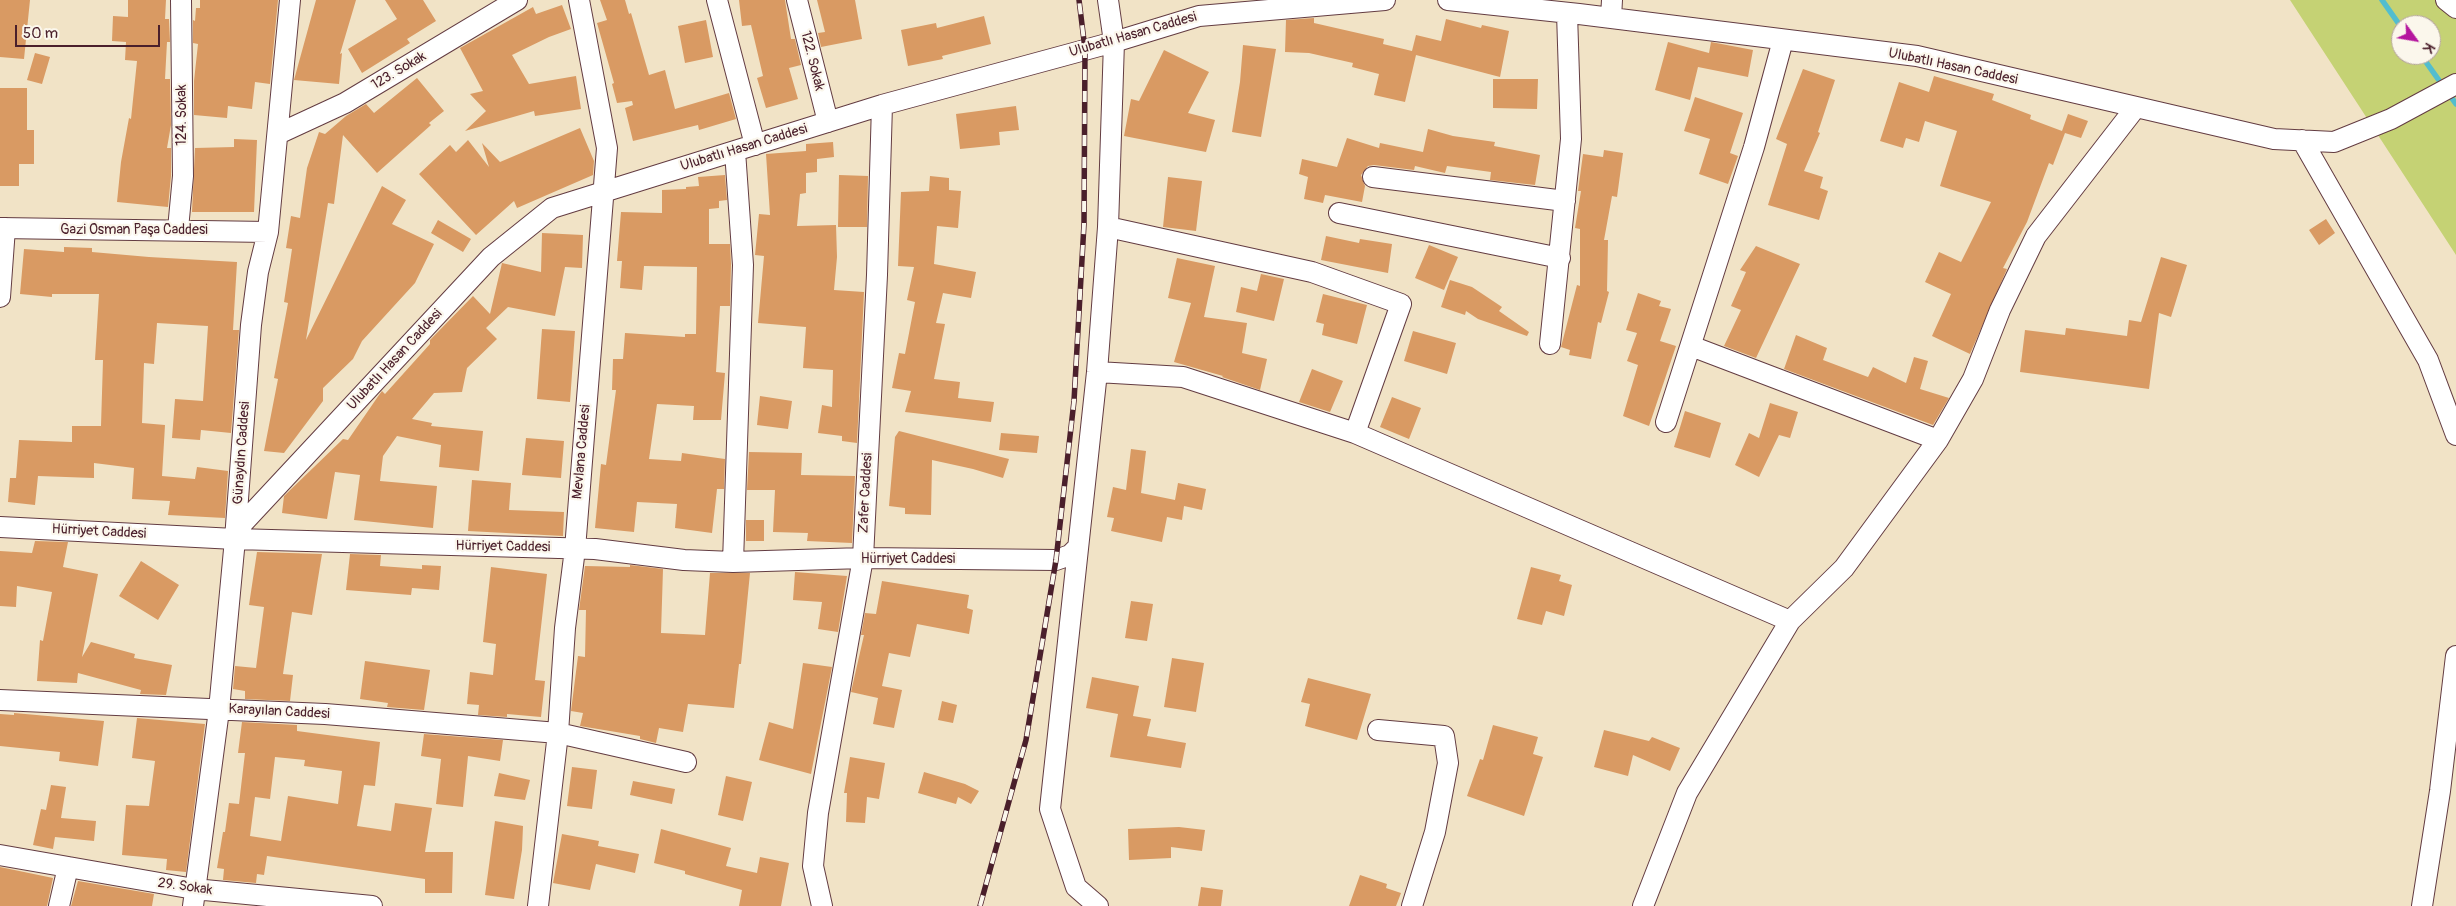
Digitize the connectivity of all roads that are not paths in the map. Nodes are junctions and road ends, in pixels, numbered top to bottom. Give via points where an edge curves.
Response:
1 (181, 0) edge
2 (290, 0) edge
3 (517, 0) edge
4 (579, 0) edge
5 (717, 0) edge
6 (798, 0) edge
7 (1108, 0) edge
8 (1385, 0) edge
9 (1448, 0) edge
10 (2446, 0) edge
11 (1323, 2) edge
12 (1507, 3) edge
13 (1199, 8) edge
14 (2456, 8) edge
15 (1612, 9) edge
16 (1568, 13) junction
17 (1783, 40) junction
18 (1114, 42) junction
19 (2456, 84) edge
20 (882, 105) junction
21 (2136, 107) junction
22 (828, 122) junction
23 (278, 134) junction
24 (2302, 140) junction
25 (755, 145) junction
26 (735, 151) junction
27 (1373, 177) dead end
28 (605, 192) junction
29 (1565, 201) junction
30 (1339, 214) dead end
31 (1108, 227) junction
32 (2, 228) edge
33 (178, 229) junction
34 (268, 232) junction
35 (1560, 258) junction
36 (0, 297) edge
37 (1550, 344) dead end
38 (1691, 346) junction
39 (1097, 372) junction
40 (1666, 422) dead end
41 (1355, 433) junction
42 (2456, 435) edge
43 (1938, 440) junction
44 (0, 527) edge
45 (235, 539) junction
46 (1078, 547) junction
47 (575, 549) junction
48 (863, 558) junction
49 (733, 562) junction
50 (1790, 621) junction
51 (2456, 656) edge
52 (0, 700) edge
53 (219, 710) junction
54 (1378, 730) dead end
55 (558, 733) junction
56 (686, 762) dead end
57 (0, 855) edge
58 (68, 867) junction
59 (194, 898) edge
60 (59, 906) edge
61 (372, 906) edge
62 (538, 906) edge
63 (822, 906) edge
64 (1098, 906) edge
65 (1412, 906) edge
66 (1643, 906) edge
67 (2422, 906) edge

1 - 33 street, 124. Sokak via 182,176
2 - 23 street, Günaydın Caddesi
3 - 23 street, 123. Sokak via 345,103
4 - 28 street, Mevlana Caddesi via 607,148
5 - 25 street
6 - 22 street, 122. Sokak
7 - 18 street
8 - 11 street, Ulubatlı Hasan Caddesi
9 - 12 street, Ulubatlı Hasan Caddesi
10 - 14 street
11 - 13 street, Ulubatlı Hasan Caddesi
12 - 16 street, Ulubatlı Hasan Caddesi
13 - 18 street, Ulubatlı Hasan Caddesi
15 - 16 street, Ulubatlı Hasan Caddesi
15 - 17 street, Ulubatlı Hasan Caddesi
16 - 29 street via 1571,139
17 - 21 street, Ulubatlı Hasan Caddesi via 1917,56
17 - 38 street via 1754,147
18 - 20 street, Ulubatlı Hasan Caddesi
18 - 31 street
19 - 24 street, Ulubatlı Hasan Caddesi via 2391,119 2334,142
20 - 22 street, Ulubatlı Hasan Caddesi
20 - 48 street, Zafer Caddesi
21 - 24 street, Ulubatlı Hasan Caddesi via 2274,139
21 - 43 street via 2036,236 2000,310 1973,379
22 - 25 street, Ulubatlı Hasan Caddesi
23 - 34 street, Günaydın Caddesi
24 - 42 street via 2428,360
25 - 26 street, Ulubatlı Hasan Caddesi
26 - 28 street, Ulubatlı Hasan Caddesi
26 - 49 street via 743,265
27 - 29 street
28 - 45 street, Ulubatlı Hasan Caddesi via 552,208 491,257 243,523
28 - 47 street, Mevlana Caddesi
29 - 35 street
30 - 35 street
31 - 39 street
31 - 41 street via 1312,272 1401,304
32 - 33 street, Gazi Osman Paşa Caddesi
32 - 36 street
33 - 34 street, Gazi Osman Paşa Caddesi
34 - 45 street, Günaydın Caddesi via 258,272 251,325
35 - 37 street
38 - 40 street
38 - 43 street
39 - 41 street via 1183,377
39 - 46 street
41 - 50 street
43 - 50 street via 1844,568
44 - 45 street, Hürriyet Caddesi
45 - 47 street, Hürriyet Caddesi
45 - 53 street, Günaydın Caddesi
46 - 48 street, Hürriyet Caddesi via 1070,555 1056,560
46 - 64 street via 1050,809 1076,887
47 - 49 street, Hürriyet Caddesi
47 - 55 street, Mevlana Caddesi via 565,628
48 - 49 street, Hürriyet Caddesi
48 - 63 street, Zafer Caddesi via 818,813 814,866
50 - 66 street via 1687,793
51 - 67 street
52 - 53 street, Karayılan Caddesi
53 - 55 street, Karayılan Caddesi via 325,714
53 - 59 street, Günaydın Caddesi
54 - 65 street via 1444,736 1448,763 1435,832
55 - 56 street, Karayılan Caddesi
55 - 62 street, Mevlana Caddesi
57 - 58 street, 29. Sokak
58 - 59 street, 29. Sokak
58 - 60 street
59 - 61 street, 29. Sokak

